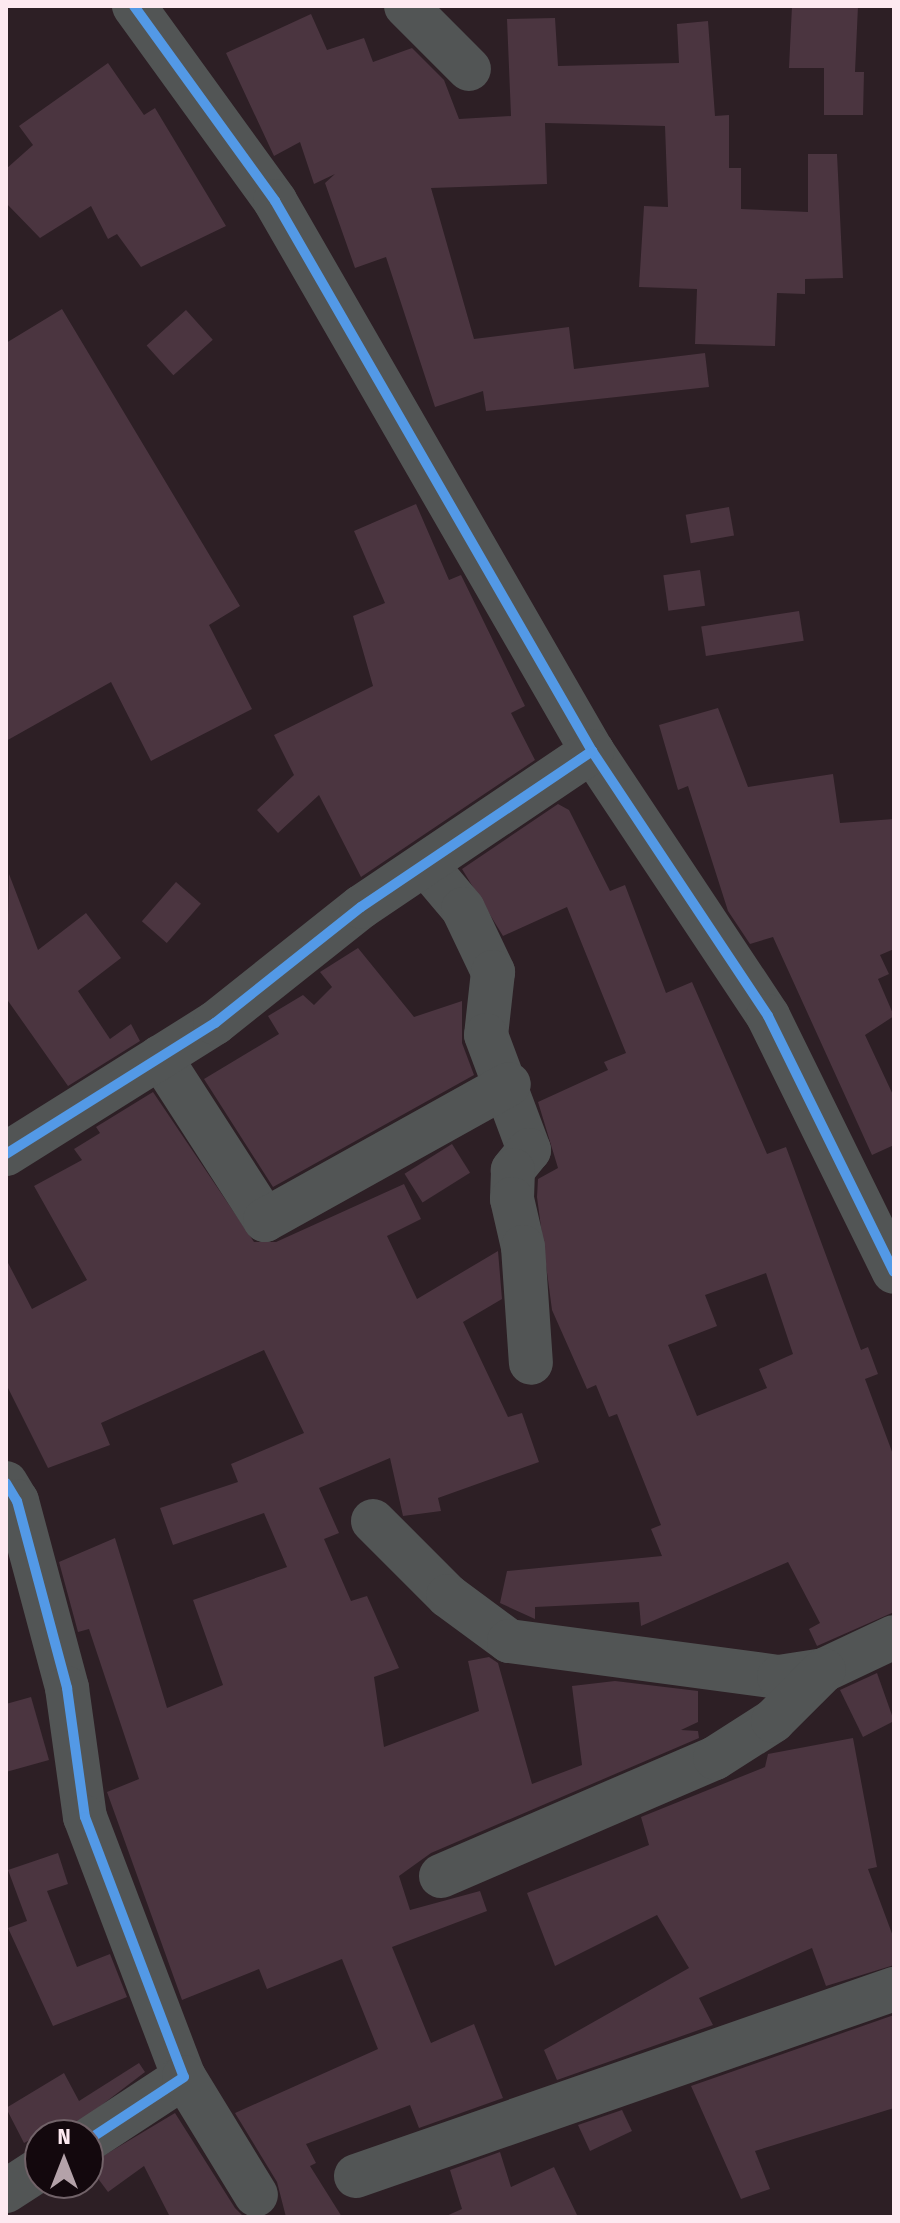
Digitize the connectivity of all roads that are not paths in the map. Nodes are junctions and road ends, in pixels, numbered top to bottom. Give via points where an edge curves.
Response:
1 (406, 6) edge
2 (145, 9) edge
3 (469, 69) dead end
4 (592, 751) junction
5 (426, 865) junction
6 (160, 1057) junction
7 (509, 1084) junction
8 (6, 1154) edge
9 (894, 1272) edge
10 (531, 1363) dead end
11 (10, 1497) edge
12 (373, 1521) dead end
13 (894, 1637) edge
14 (824, 1670) junction
15 (441, 1876) dead end
16 (894, 1989) edge
17 (184, 2077) junction
18 (104, 2130) edge
19 (356, 2176) dead end
20 (24, 2179) edge
21 (6, 2191) edge
22 (256, 2195) dead end

1 - 3 street
2 - 4 street via 275,201
4 - 5 street
4 - 9 street via 768,1016
5 - 6 street
5 - 7 street via 463,909 493,972 486,1035
6 - 7 street via 265,1220
6 - 8 street
7 - 10 street via 529,1150 513,1170 512,1199 523,1247
11 - 17 street via 67,1688 85,1817
12 - 14 street via 448,1596 509,1641 779,1677
13 - 14 street
14 - 15 street via 773,1721 715,1758
16 - 19 street via 687,2055 566,2106
17 - 18 street
17 - 22 street
20 - 21 street

